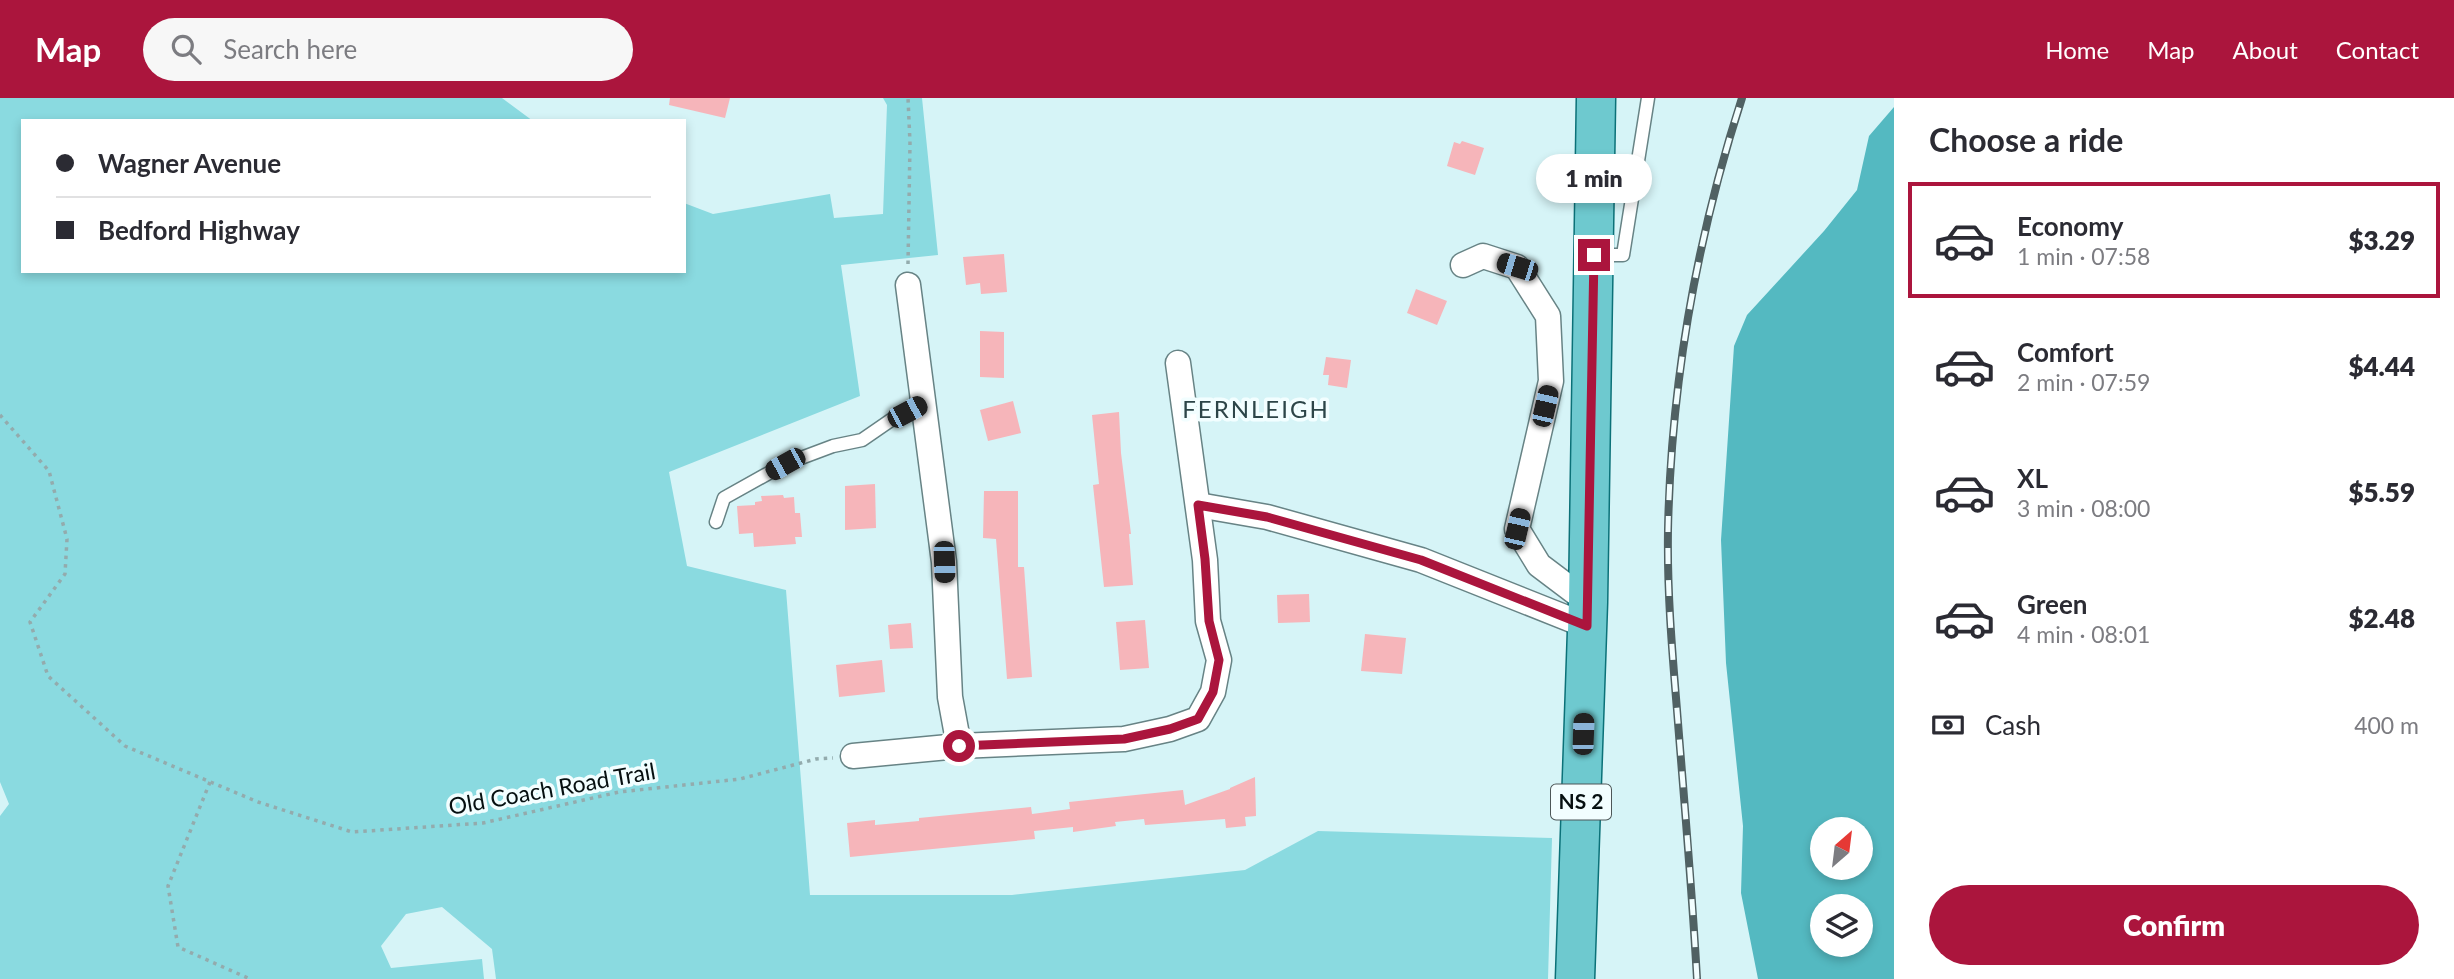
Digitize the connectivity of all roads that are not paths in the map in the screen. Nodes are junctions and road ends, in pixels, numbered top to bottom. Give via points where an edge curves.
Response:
1 (1596, 98) edge
2 (1648, 98) edge
3 (1594, 255) junction
4 (1463, 265) dead end
5 (908, 285) road end
6 (1178, 363) dead end
7 (923, 404) junction
8 (1198, 505) junction
9 (716, 522) dead end
10 (1587, 614) junction
11 (959, 746) junction
12 (853, 756) road end
13 (1575, 979) edge

1 - 3 main road, NS 2
2 - 3 lane via 1623,255
3 - 10 main road, NS 2
4 - 10 street via 1483,256 1517,267 1548,316 1551,381 1517,529 1539,565
5 - 7 street
6 - 8 street
7 - 9 lane via 862,440 785,464 724,498
7 - 11 street via 944,562 950,697
8 - 10 street via 1267,517 1421,560
8 - 11 street via 1209,621 1219,660 1213,692 1198,719 1124,739
10 - 13 main road, NS 2
11 - 12 street

